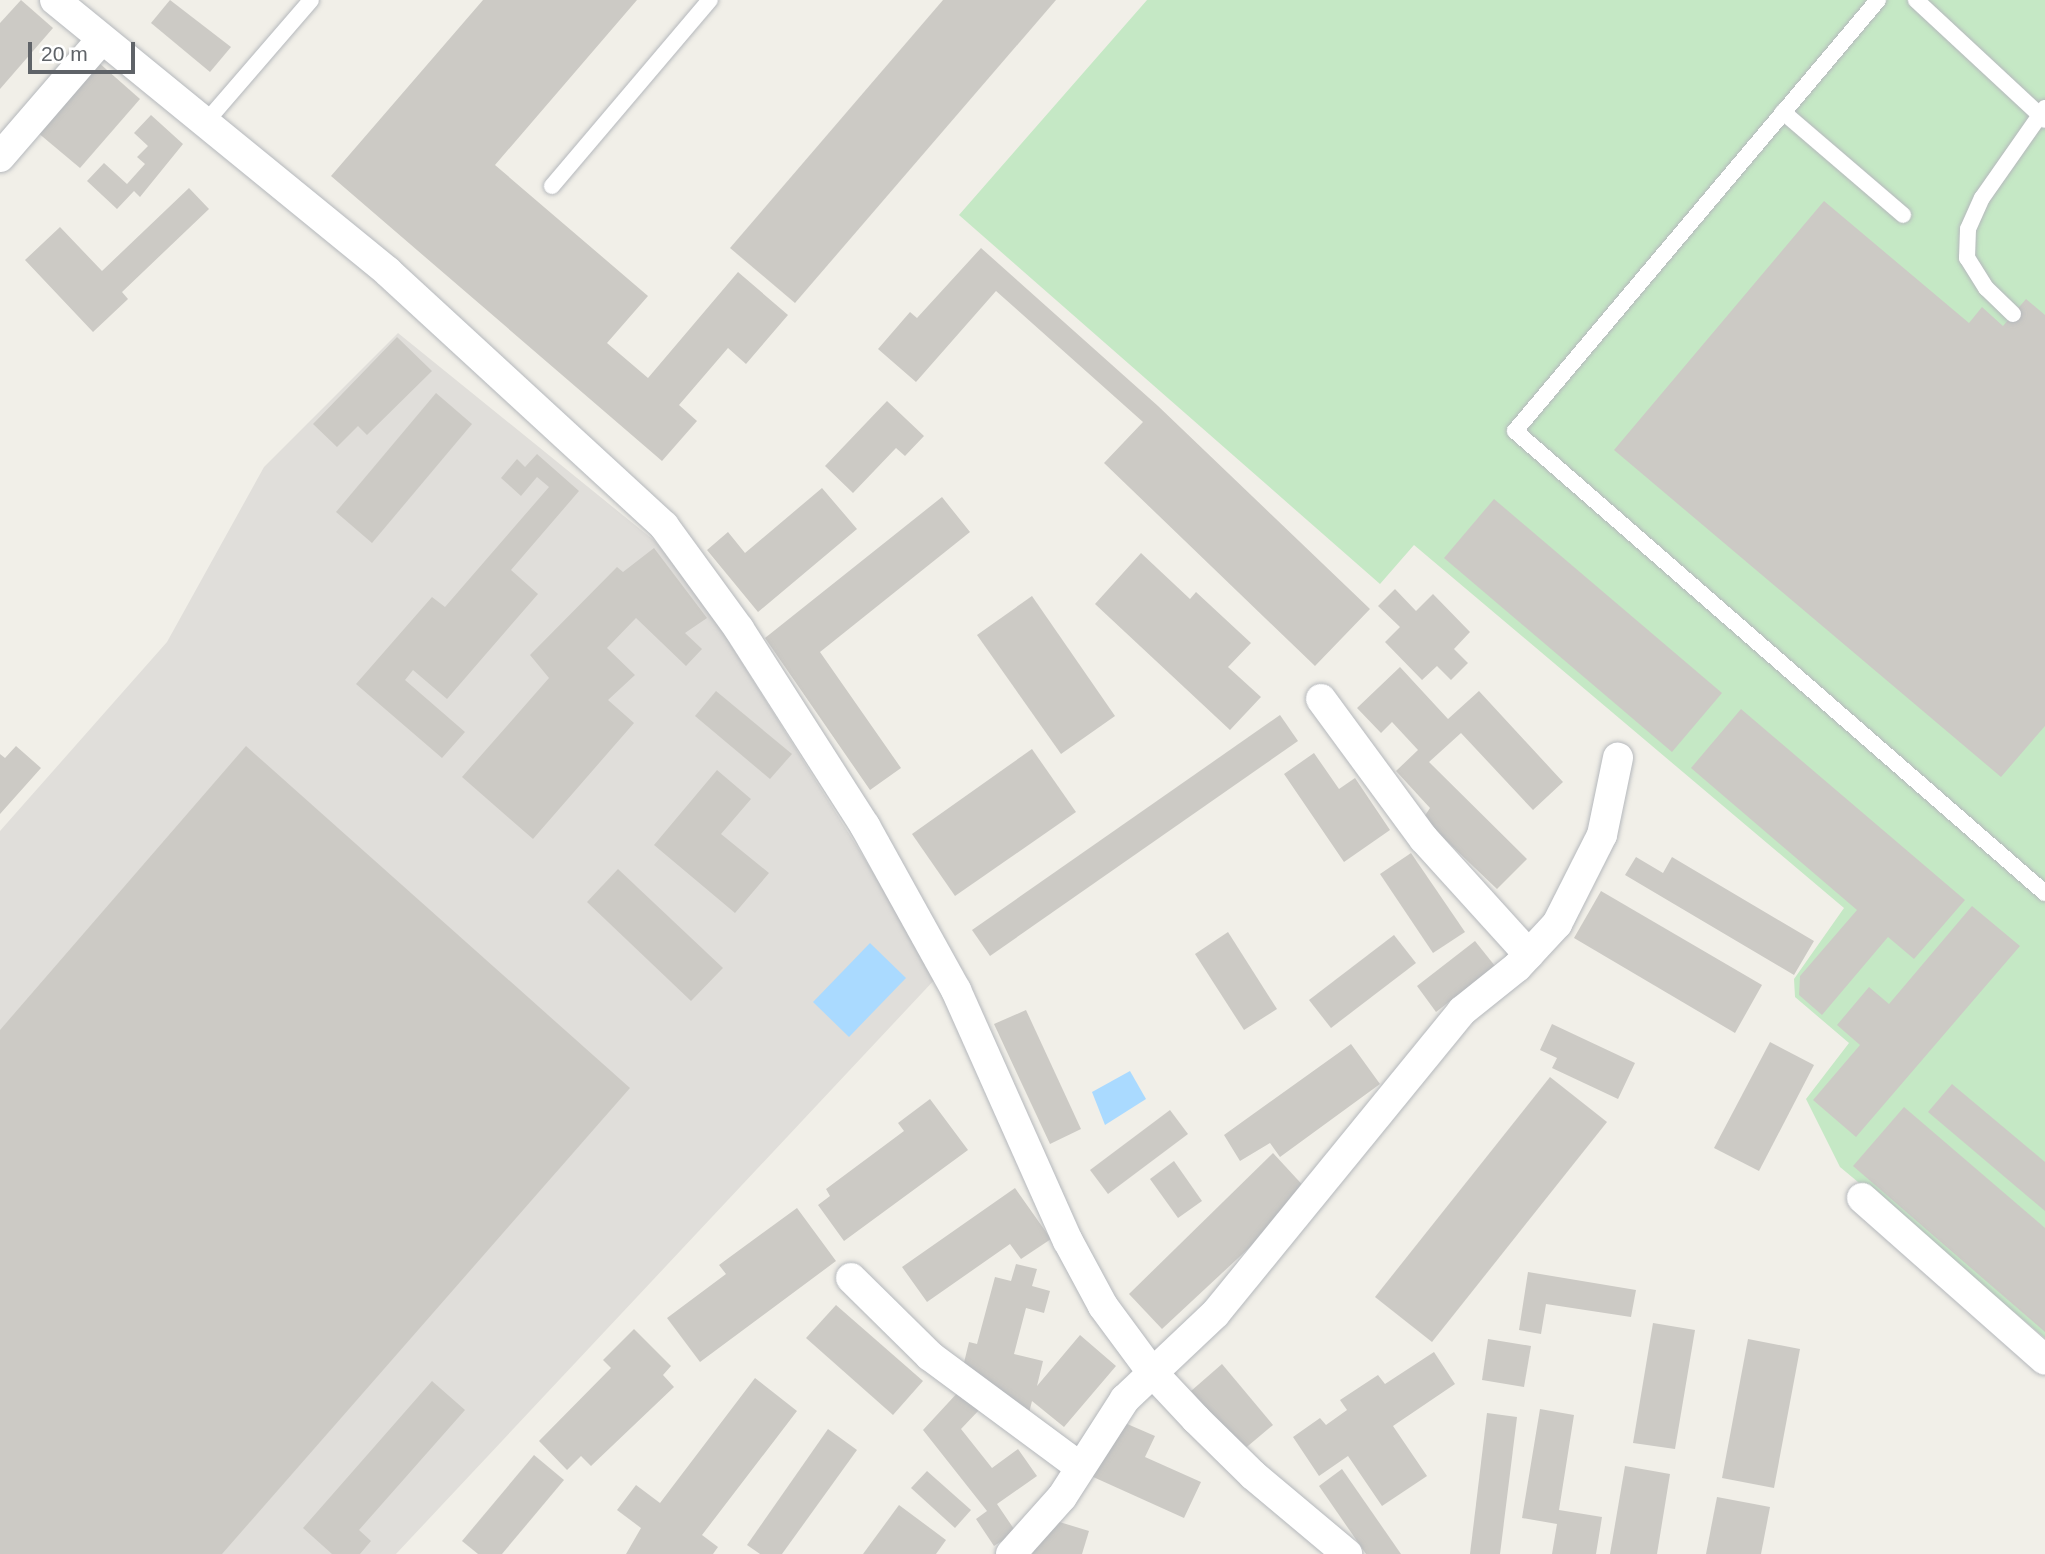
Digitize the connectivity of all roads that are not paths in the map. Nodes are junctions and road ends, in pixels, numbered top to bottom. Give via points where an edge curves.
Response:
1 (55, 0) edge
2 (311, 0) edge
3 (710, 0) edge
4 (1878, 0) edge
5 (1916, 0) edge
6 (102, 40) junction
7 (1783, 112) junction
8 (2043, 114) edge
9 (205, 124) junction
10 (0, 157) edge
11 (552, 186) dead end
12 (1903, 215) dead end
13 (2013, 314) dead end
14 (1321, 699) dead end
15 (1618, 758) dead end
16 (2045, 893) edge
17 (1529, 955) junction
18 (1862, 1198) dead end
19 (851, 1278) dead end
20 (2045, 1360) edge
21 (1151, 1371) junction
22 (1080, 1467) junction
23 (1011, 1554) edge
24 (1347, 1554) edge

1 - 6 street
2 - 9 lane
3 - 11 lane
4 - 7 lane
5 - 8 lane
6 - 9 street
6 - 10 street
7 - 12 lane
7 - 16 lane via 1516,431
8 - 13 lane via 1982,198 1968,229 1967,258 1986,288
9 - 21 street via 388,272 664,526 738,629 865,826 956,990 1068,1241 1103,1306
14 - 17 street via 1424,839
15 - 17 street via 1602,835 1557,924
17 - 21 street via 1462,1011 1215,1314
18 - 20 street
19 - 22 street via 930,1356
21 - 22 street via 1125,1399
21 - 24 street via 1254,1475
22 - 23 street via 1062,1497

